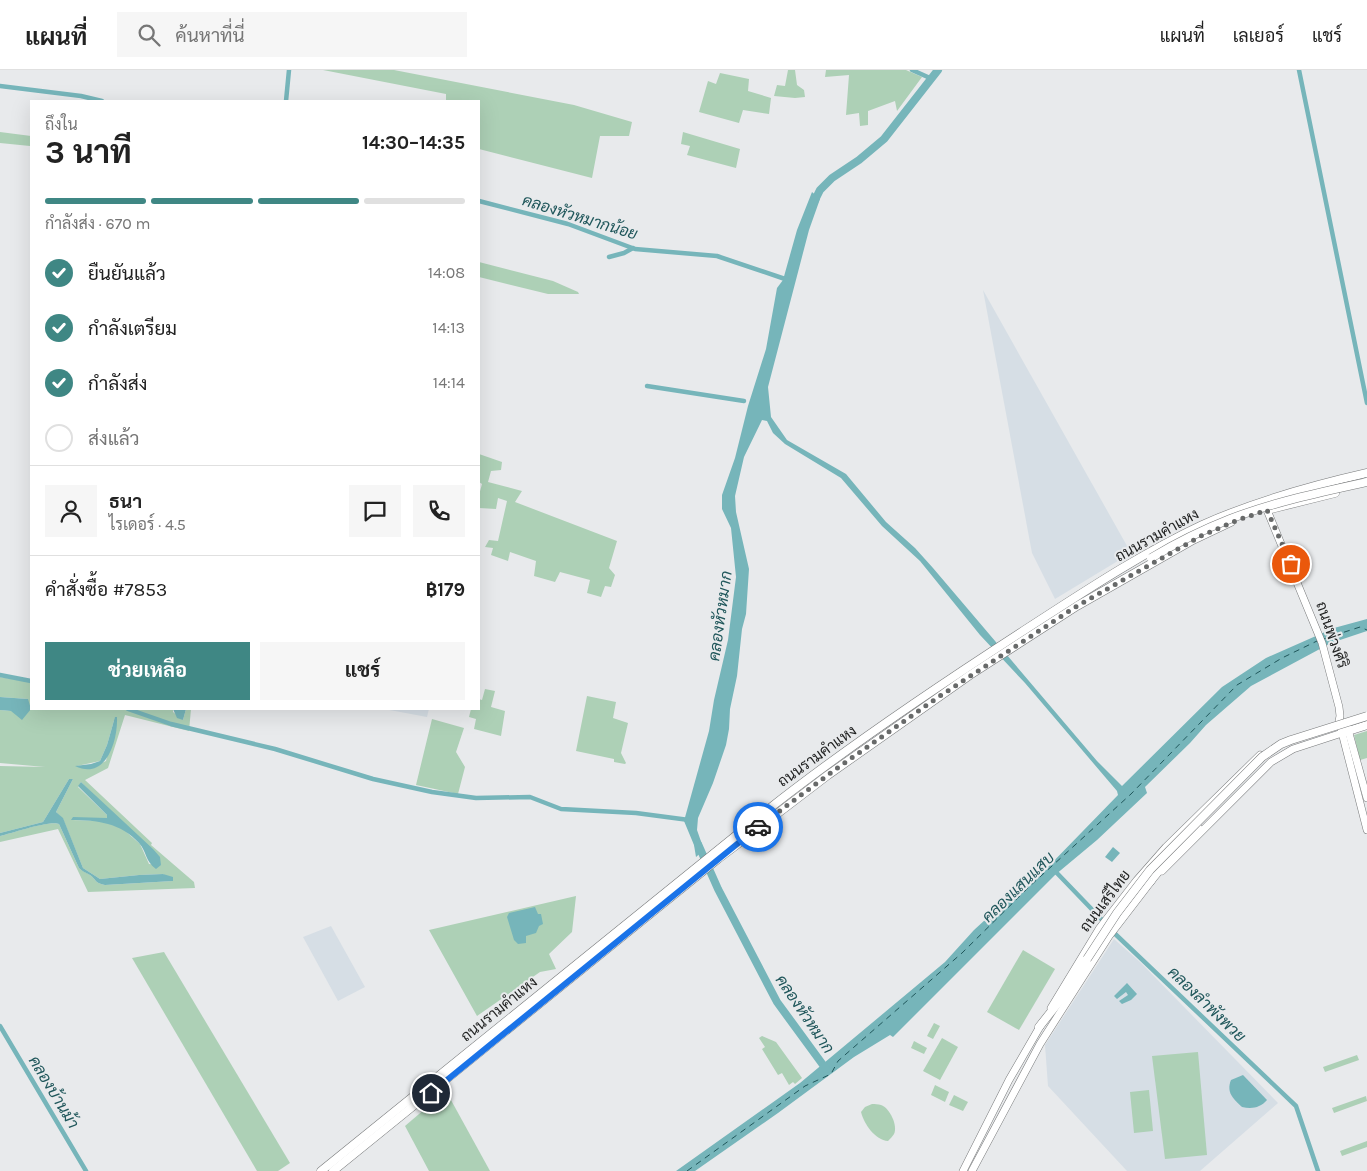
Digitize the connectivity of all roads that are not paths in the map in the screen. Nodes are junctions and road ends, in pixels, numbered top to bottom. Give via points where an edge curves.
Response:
1 (1367, 473) edge
2 (1367, 482) edge
3 (1274, 498) junction
4 (1259, 502) junction
5 (1263, 511) junction
6 (1077, 606) junction
7 (1006, 647) junction
8 (995, 654) junction
9 (1367, 715) edge
10 (1341, 719) junction
11 (1367, 721) edge
12 (1367, 725) edge
13 (1346, 731) junction
14 (1359, 782) junction
15 (1367, 798) edge
16 (1367, 830) edge
17 (702, 866) junction
18 (1149, 883) junction
19 (1039, 1027) junction
20 (321, 1171) edge
21 (334, 1171) edge
22 (963, 1171) edge
23 (972, 1171) edge

1 - 3 main road, ถนนรามคำแหง
2 - 3 main road, ถนนรามคำแหง
2 - 5 main road, ถนนรามคำแหง
2 - 6 main road, ถนนรามคำแหง, bridge via 1243,514 1184,539
3 - 4 main road, ถนนรามคำแหง
4 - 5 main road
4 - 7 main road, ถนนรามคำแหง via 1172,540 1080,594
5 - 6 main road, ถนนรามคำแหง via 1191,541
5 - 10 main road, ถนนพ่วงศิริ via 1324,647
6 - 7 main road, ถนนรามคำแหง
7 - 8 main road, ถนนรามคำแหง
8 - 17 main road, ถนนรามคำแหง via 718,859
8 - 17 main road, ถนนรามคำแหง via 816,773 710,855
9 - 10 main road
9 - 19 main road, bridge via 1291,740 1262,757 1150,870
10 - 13 main road, ถนนพ่วงศิริ
10 - 19 main road, ถนนเสรีไทย via 1285,739 1268,749 1154,860 1099,929
11 - 18 main road via 1304,740 1274,754 1198,828
12 - 13 main road
13 - 14 main road, ถนนพ่วงศิริ
13 - 18 main road, ถนนเสรีไทย via 1293,749 1271,762
14 - 15 main road
14 - 16 main road
17 - 20 main road, ถนนรามคำแหง
17 - 21 main road, ถนนรามคำแหง
18 - 23 main road, ถนนเสรีไทย via 1114,928 1030,1061
19 - 22 main road, ถนนเสรีไทย

